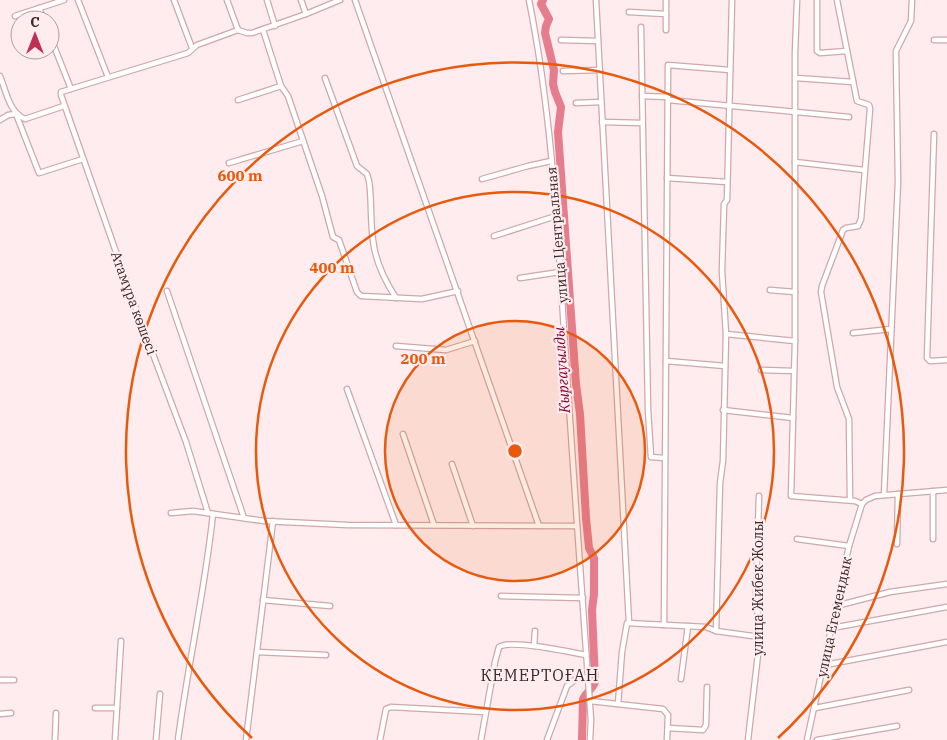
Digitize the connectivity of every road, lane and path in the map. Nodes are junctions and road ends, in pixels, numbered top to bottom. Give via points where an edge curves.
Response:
1 (45, 0) edge
2 (64, 0) edge
3 (78, 0) edge
4 (174, 0) edge
5 (227, 0) edge
6 (267, 0) edge
7 (301, 0) edge
8 (340, 0) edge
9 (355, 0) edge
10 (529, 0) edge
11 (596, 0) edge
12 (666, 0) edge
13 (732, 0) edge
14 (797, 0) edge
15 (817, 0) edge
16 (837, 0) edge
17 (912, 0) edge
18 (47, 6) junction
19 (39, 8) joint
20 (33, 10) edge
21 (629, 12) dead end
22 (306, 14) junction
23 (666, 14) junction
24 (275, 26) junction
25 (640, 27) dead end
26 (238, 30) junction
27 (263, 30) junction
28 (666, 30) dead end
29 (561, 40) dead end
30 (934, 40) dead end
31 (947, 40) edge
32 (598, 41) junction
33 (192, 48) junction
34 (847, 50) junction
35 (60, 60) edge
36 (600, 70) junction
37 (730, 70) junction
38 (563, 71) dead end
39 (0, 76) edge
40 (108, 77) junction
41 (325, 78) dead end
42 (796, 78) junction
43 (853, 82) junction
44 (281, 86) junction
45 (71, 89) junction
46 (642, 96) junction
47 (668, 98) junction
48 (238, 100) dead end
49 (576, 102) dead end
50 (601, 102) junction
51 (64, 106) junction
52 (729, 106) junction
53 (796, 113) junction
54 (16, 114) junction
55 (849, 117) dead end
56 (0, 120) edge
57 (602, 122) junction
58 (642, 123) junction
59 (934, 134) dead end
60 (303, 142) junction
61 (83, 159) junction
62 (551, 161) junction
63 (795, 162) junction
64 (228, 164) dead end
65 (864, 170) junction
66 (667, 178) junction
67 (482, 180) dead end
68 (727, 182) junction
69 (556, 216) junction
70 (494, 236) dead end
71 (560, 272) junction
72 (520, 278) dead end
73 (770, 290) dead end
74 (167, 291) dead end
75 (458, 291) junction
76 (795, 292) junction
77 (396, 298) junction
78 (891, 329) junction
79 (853, 333) dead end
80 (726, 334) junction
81 (475, 341) junction
82 (794, 341) junction
83 (396, 346) dead end
84 (947, 360) edge
85 (666, 361) junction
86 (724, 366) junction
87 (761, 370) dead end
88 (794, 371) junction
89 (347, 389) dead end
90 (723, 410) junction
91 (793, 418) junction
92 (404, 434) dead end
93 (664, 458) junction
94 (452, 464) dead end
95 (947, 490) edge
96 (933, 491) junction
97 (898, 494) junction
98 (884, 495) junction
99 (759, 496) dead end
100 (850, 500) junction
101 (862, 504) junction
102 (171, 513) dead end
103 (211, 514) junction
104 (244, 518) junction
105 (273, 521) junction
106 (396, 525) junction
107 (434, 526) junction
108 (472, 526) junction
109 (539, 526) junction
110 (577, 526) junction
111 (796, 539) dead end
112 (933, 539) dead end
113 (897, 544) dead end
114 (849, 546) junction
115 (947, 584) edge
116 (501, 596) dead end
117 (583, 598) junction
118 (263, 600) junction
119 (330, 606) dead end
120 (836, 606) junction
121 (947, 607) edge
122 (629, 623) junction
123 (664, 625) junction
124 (688, 626) junction
125 (832, 628) junction
126 (535, 631) dead end
127 (716, 631) junction
128 (760, 637) junction
129 (121, 641) dead end
130 (947, 642) edge
131 (534, 646) junction
132 (257, 652) junction
133 (326, 655) dead end
134 (586, 655) junction
135 (824, 665) junction
136 (587, 678) junction
137 (681, 679) dead end
138 (0, 680) edge
139 (14, 680) dead end
140 (707, 687) dead end
141 (909, 690) dead end
142 (160, 694) dead end
143 (589, 699) junction
144 (618, 704) junction
145 (95, 708) dead end
146 (117, 708) junction
147 (815, 708) junction
148 (485, 712) junction
149 (11, 713) dead end
150 (56, 713) dead end
151 (0, 714) edge
152 (897, 726) dead end
153 (668, 728) junction
154 (54, 740) edge
155 (115, 740) edge
156 (156, 740) edge
157 (178, 740) edge
158 (246, 740) edge
159 (380, 740) edge
160 (481, 740) edge
161 (547, 740) edge
162 (590, 740) edge
163 (667, 740) edge
164 (748, 740) edge
165 (807, 740) edge
166 (817, 740) edge

1 - 18 street
2 - 18 street
3 - 40 street
4 - 33 street
5 - 26 street
6 - 24 street
7 - 22 street
8 - 22 street
9 - 75 street
10 - 62 street, улица Центральная via 546,102
11 - 32 street
12 - 23 street
13 - 37 street
14 - 42 street
15 - 34 street via 817,51
16 - 34 street
17 - 78 street via 911,21 896,50 898,182
18 - 19 street
19 - 20 street
21 - 23 street
22 - 24 street
23 - 28 street
24 - 27 street
25 - 46 street
26 - 27 street via 247,33
26 - 33 street
27 - 44 street
29 - 32 street
30 - 31 street
32 - 36 street
33 - 40 street via 188,53
34 - 43 street
35 - 45 street
36 - 38 street
36 - 50 street
37 - 47 street via 668,65
37 - 52 street
39 - 54 street
40 - 45 street
41 - 77 street via 357,166 367,174 375,251
42 - 43 street
42 - 53 street
43 - 65 street via 856,101 866,103 870,109
44 - 48 street
44 - 60 street via 288,96
45 - 51 street, Атамұра көшесі via 61,92
46 - 47 street
46 - 58 street
47 - 52 street
47 - 66 street
49 - 50 street
50 - 57 street
51 - 54 street via 25,119
51 - 61 street, Атамұра көшесі
52 - 53 street
52 - 68 street
53 - 55 street
53 - 63 street
54 - 56 street
54 - 61 street via 39,174
57 - 58 street
57 - 122 street
58 - 93 street via 651,458
59 - 84 street via 927,358 930,361
60 - 64 street
60 - 77 street via 333,237 339,240 357,292 361,296
61 - 103 street, Атамұра көшесі
62 - 67 street
62 - 69 street, улица Центральная
63 - 65 street
63 - 76 street
65 - 100 street via 860,223 843,230 822,286 837,387 849,419
66 - 68 street
66 - 85 street
68 - 80 street via 722,270
69 - 70 street
69 - 71 street, улица Центральная
71 - 72 street
71 - 110 street, улица Центральная
73 - 76 street
74 - 104 street
75 - 77 street via 429,299
75 - 81 street
76 - 82 street
78 - 79 street
78 - 98 street
80 - 82 street
80 - 86 street
81 - 83 street via 446,350
81 - 109 street
82 - 88 street
85 - 86 street
85 - 93 street
86 - 90 street
87 - 88 street
88 - 91 street
89 - 106 street
90 - 91 street
90 - 127 street
91 - 100 street via 791,496
92 - 107 street
93 - 123 street
94 - 108 street
95 - 96 street
96 - 97 street
96 - 112 street
97 - 98 street
97 - 113 street
98 - 101 street, улица Егемендык via 869,497
99 - 128 street, улица Жибек Жолы via 756,595
100 - 101 street
101 - 114 street, улица Егемендык
102 - 103 street via 193,511
103 - 104 street
103 - 157 street via 209,556
104 - 105 street
105 - 106 street
105 - 118 street
106 - 107 street
107 - 108 street
108 - 109 street
109 - 110 street
110 - 117 street, улица Центральная
111 - 114 street
114 - 120 street, улица Егемендык
115 - 120 street via 890,592
116 - 117 street
117 - 134 street, улица Центральная
118 - 119 street
118 - 132 street
120 - 125 street, улица Егемендык
121 - 125 street
122 - 123 street
122 - 144 street via 622,652
123 - 124 street
124 - 127 street
124 - 137 street
125 - 135 street, улица Егемендык
126 - 131 street
127 - 128 street
128 - 164 street, улица Жибек Жолы
129 - 146 street
130 - 135 street
131 - 134 street
131 - 148 street via 505,644 499,647
132 - 133 street
132 - 158 street
134 - 136 street, улица Центральная
135 - 147 street, улица Егемендык
136 - 143 street, улица Центральная
136 - 161 street via 576,679 567,686
138 - 139 street
140 - 153 street via 706,726 703,730
141 - 147 street
142 - 156 street
143 - 144 street
143 - 162 street, улица Центральная
144 - 153 street via 662,709 668,715
145 - 146 street
146 - 155 street
147 - 165 street, улица Егемендык
148 - 159 street via 391,707 384,713
148 - 160 street
149 - 151 street
150 - 154 street
152 - 166 street
153 - 163 street

